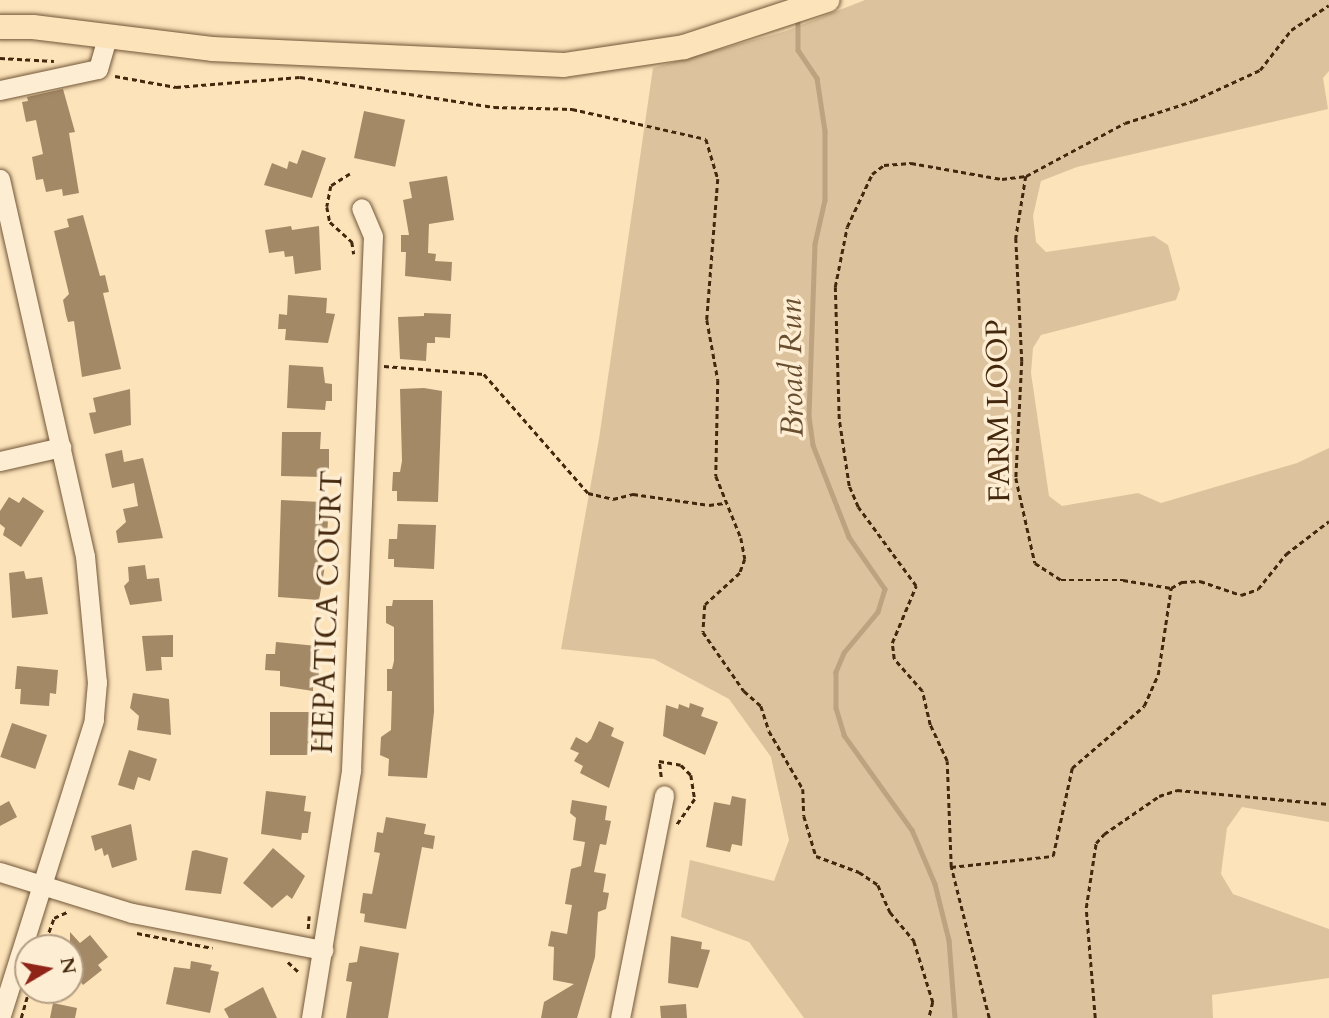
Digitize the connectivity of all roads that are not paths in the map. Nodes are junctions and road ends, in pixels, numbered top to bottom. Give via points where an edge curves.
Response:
1 (808, 7) edge
2 (0, 27) edge
3 (107, 37) junction
4 (0, 90) edge
5 (0, 179) edge
6 (360, 208) dead end
7 (61, 447) junction
8 (0, 461) edge
9 (664, 795) dead end
10 (0, 872) edge
11 (41, 887) junction
12 (315, 948) junction
13 (1, 1018) edge
14 (311, 1018) edge
15 (620, 1018) edge

1 - 3 main road via 684,47 564,65 212,49
2 - 3 main road
3 - 4 street via 97,69
5 - 7 street
6 - 12 street, HEPATICA COURT via 373,236 351,770
7 - 8 street
7 - 11 street via 85,556 97,682 94,720
9 - 15 street
10 - 11 street
11 - 12 street via 132,913
11 - 13 street
12 - 14 street, HEPATICA COURT

